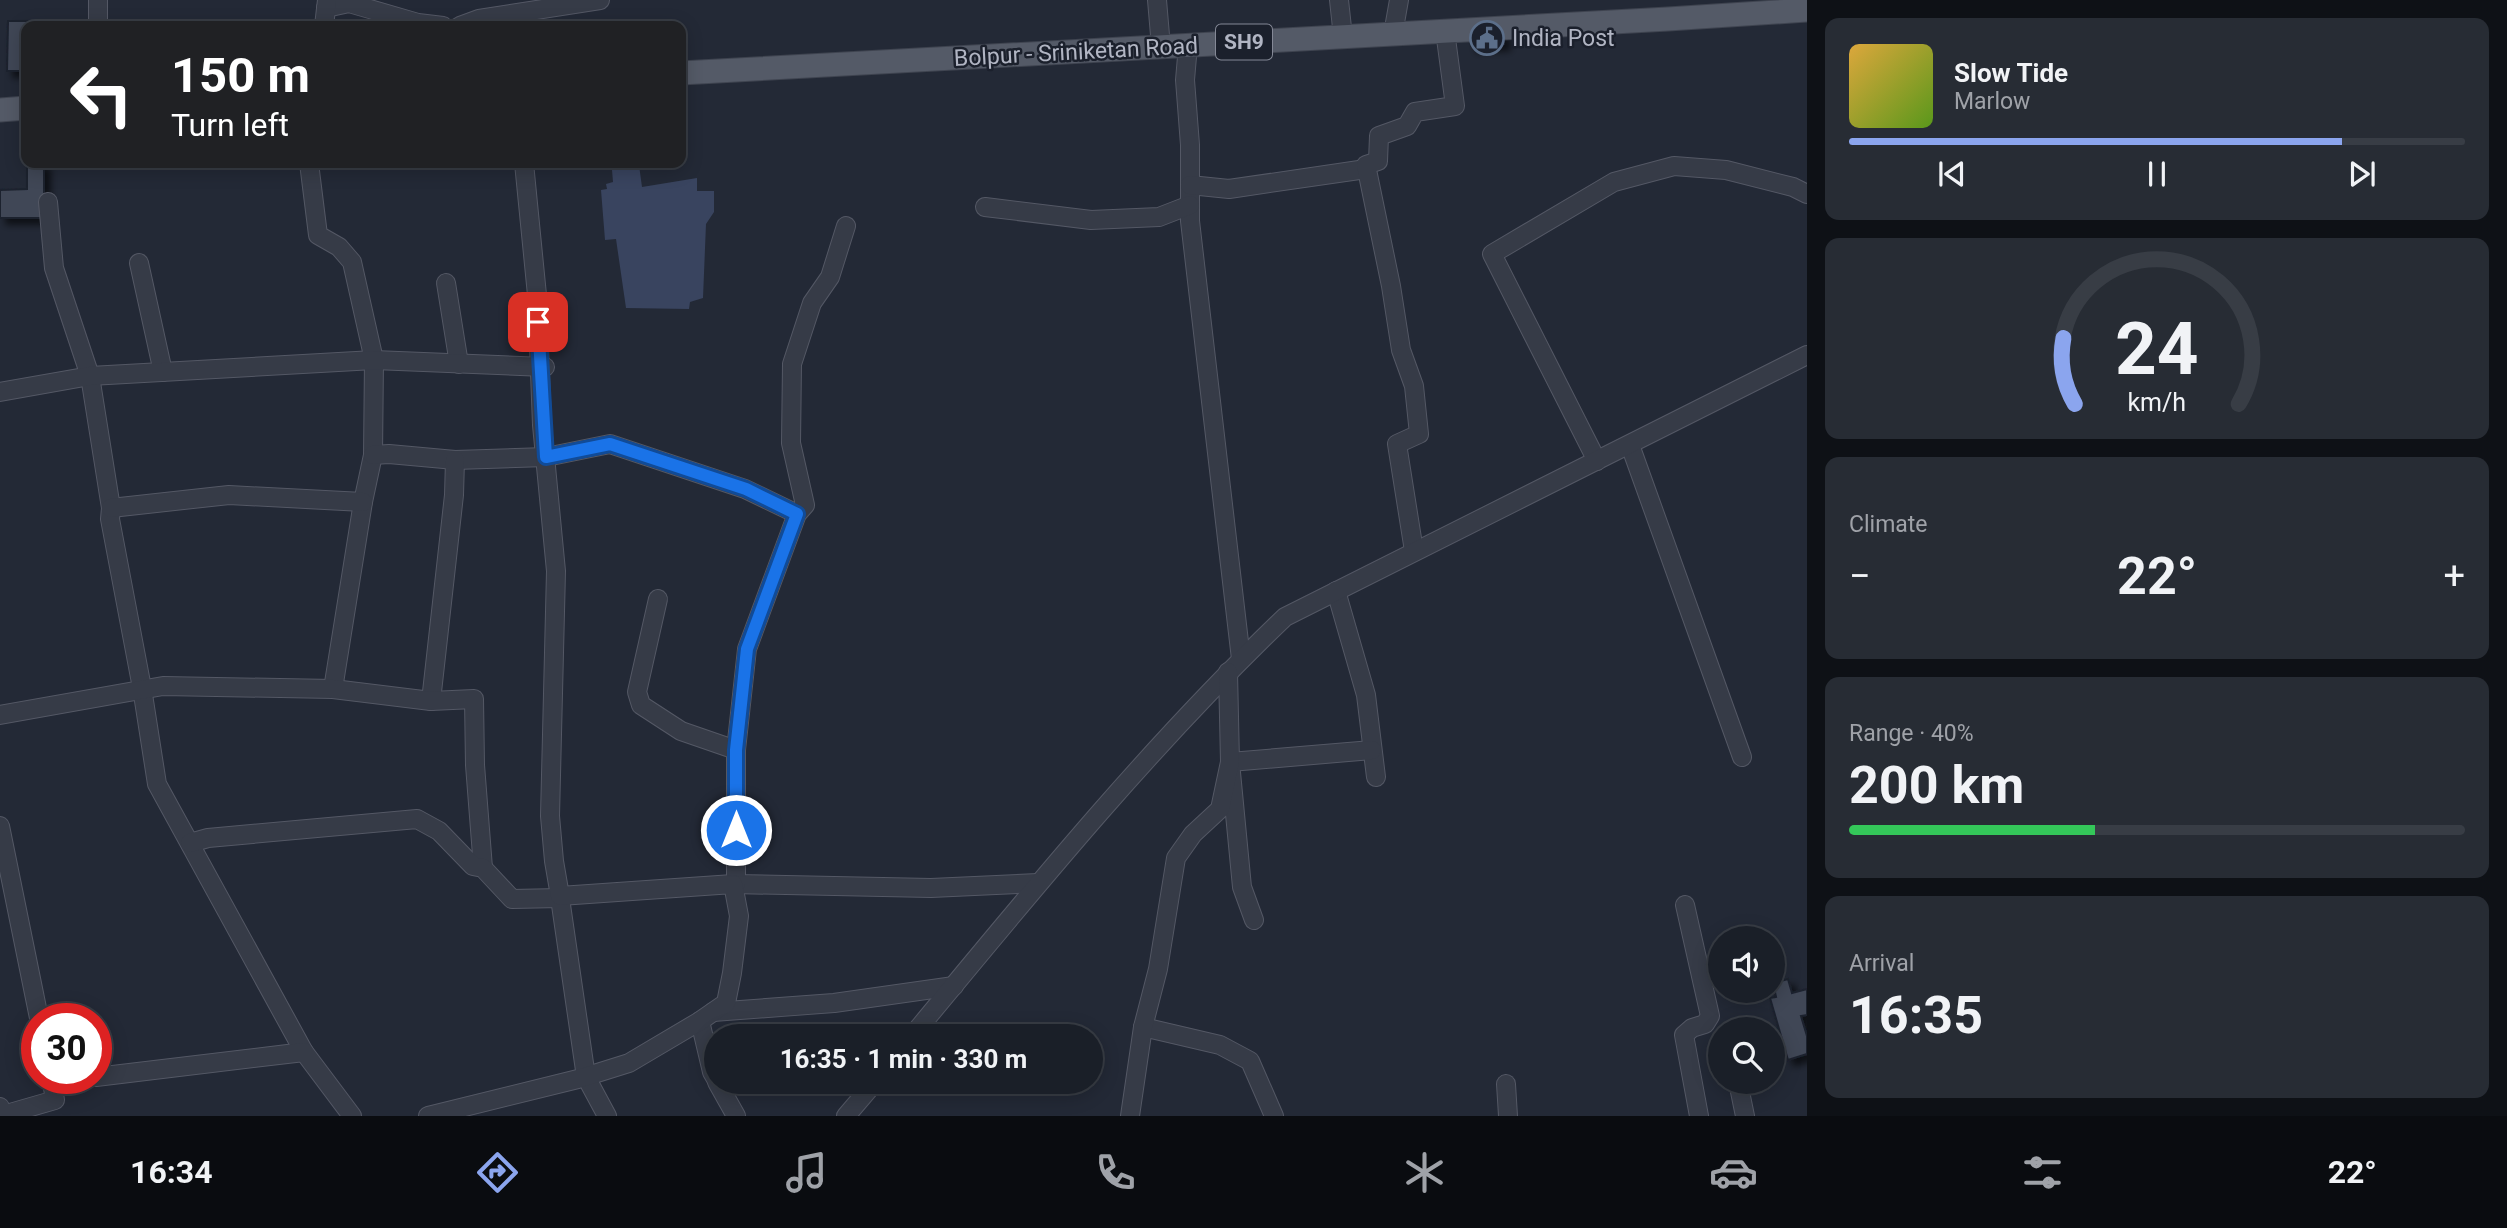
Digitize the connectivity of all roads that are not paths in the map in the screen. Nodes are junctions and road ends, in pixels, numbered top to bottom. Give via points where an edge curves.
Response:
1 (99, 0) edge
2 (600, 0) edge
3 (1157, 0) edge
4 (1339, 0) edge
5 (1399, 0) edge
6 (1754, 7) edge
7 (1807, 10) edge
8 (325, 11) edge
9 (98, 21) edge
10 (411, 21) edge
11 (474, 21) edge
12 (1445, 31) junction
13 (1393, 34) junction
14 (1343, 37) junction
15 (1188, 46) junction
16 (1161, 47) junction
17 (686, 73) edge
18 (21, 108) edge
19 (0, 110) edge
20 (310, 168) edge
21 (524, 168) edge
22 (1366, 169) junction
23 (1190, 185) junction
24 (1807, 194) edge
25 (48, 202) dead end
26 (1190, 205) junction
27 (985, 207) dead end
28 (846, 226) dead end
29 (139, 263) dead end
30 (446, 283) dead end
31 (1807, 355) edge
32 (374, 360) junction
33 (459, 364) junction
34 (542, 367) junction
35 (163, 372) junction
36 (90, 376) junction
37 (0, 392) edge
38 (1630, 445) junction
39 (373, 455) junction
40 (546, 457) junction
41 (455, 460) junction
42 (1597, 461) junction
43 (363, 502) junction
44 (111, 509) junction
45 (797, 514) junction
46 (1414, 551) junction
47 (1336, 591) junction
48 (658, 598) dead end
49 (1241, 659) junction
50 (1228, 671) junction
51 (142, 688) junction
52 (333, 689) junction
53 (431, 701) junction
54 (0, 715) edge
55 (736, 750) junction
56 (1372, 750) junction
57 (1742, 757) dead end
58 (1230, 762) junction
59 (1376, 777) dead end
60 (0, 826) edge
61 (190, 844) junction
62 (483, 868) junction
63 (1038, 883) junction
64 (734, 884) junction
65 (1685, 905) dead end
66 (1254, 920) dead end
67 (954, 986) junction
68 (36, 1003) edge
69 (706, 1017) junction
70 (707, 1024) edge
71 (922, 1024) edge
72 (1143, 1027) junction
73 (304, 1052) junction
74 (112, 1075) edge
75 (586, 1077) junction
76 (1506, 1084) dead end
77 (54, 1094) edge
78 (724, 1094) edge
79 (865, 1094) edge
80 (1740, 1094) edge
81 (0, 1107) edge
82 (475, 1111) edge
83 (352, 1116) edge
84 (428, 1116) edge
85 (607, 1116) edge
86 (736, 1116) edge
87 (846, 1116) edge
88 (1130, 1116) edge
89 (1274, 1116) edge
90 (1508, 1116) edge
91 (1699, 1116) edge
92 (1745, 1116) edge

1 - 9 street
2 - 11 street
3 - 16 street
4 - 14 street
5 - 13 street
6 - 7 main road, Bolpur - Sriniketan Road / SH9
6 - 12 main road, Bolpur - Sriniketan Road / SH9
8 - 10 street via 349,4
12 - 13 main road, Bolpur - Sriniketan Road / SH9
12 - 22 street via 1455,106 1416,112 1407,126 1379,136 1378,161
13 - 14 main road, Bolpur - Sriniketan Road / SH9
14 - 15 main road, Bolpur - Sriniketan Road / SH9
15 - 16 main road, Bolpur - Sriniketan Road / SH9
15 - 23 street
16 - 17 main road, Bolpur - Sriniketan Road / SH9
18 - 19 main road
20 - 32 street via 318,235 339,247 352,262
21 - 34 street
22 - 23 street via 1229,189
22 - 46 street via 1401,350 1414,386 1419,433 1396,444
23 - 26 street
24 - 42 street via 1726,170 1674,166 1614,182 1492,254
25 - 36 street via 54,268
26 - 27 street via 1159,217 1090,220
26 - 49 street
28 - 45 street via 830,277 812,303 792,364 791,443 805,505
29 - 35 street
30 - 33 street
31 - 38 street
32 - 33 street
32 - 35 street
32 - 39 street
33 - 34 street
34 - 40 street
35 - 36 street
36 - 37 street
36 - 44 street
38 - 42 street
38 - 57 street
39 - 41 street
39 - 43 street
40 - 41 street
40 - 45 street via 610,444 746,489
40 - 64 street via 556,571 550,816 560,896
41 - 53 street
42 - 46 street
43 - 44 street via 229,495
43 - 52 street
44 - 51 street
45 - 55 street via 747,649
46 - 47 street
47 - 49 street via 1285,617
47 - 56 street via 1366,695
48 - 55 street via 637,692 641,705 681,731
49 - 50 street
50 - 58 street
50 - 63 street
51 - 52 street
51 - 54 street
51 - 61 street via 157,784
52 - 53 street
53 - 62 street via 474,699
55 - 64 street
56 - 58 street
56 - 59 street
58 - 66 street via 1242,887
58 - 72 street via 1220,809 1176,858 1158,969
60 - 68 street
61 - 62 street via 208,838 417,819 439,831 473,866
61 - 73 street
62 - 75 street via 512,899 560,898
63 - 64 street via 931,888
63 - 67 street
64 - 69 street via 739,916 733,973 726,1003
65 - 91 street via 1710,1016 1705,1024 1684,1035
67 - 69 street
67 - 71 street
69 - 70 street
69 - 75 street via 629,1063
72 - 88 street
72 - 89 street via 1220,1045 1250,1061
73 - 74 street
73 - 83 street
75 - 82 street
75 - 85 street
76 - 90 street
77 - 81 street via 55,1100 3,1115
78 - 86 street
79 - 87 street
80 - 92 street
82 - 84 street

